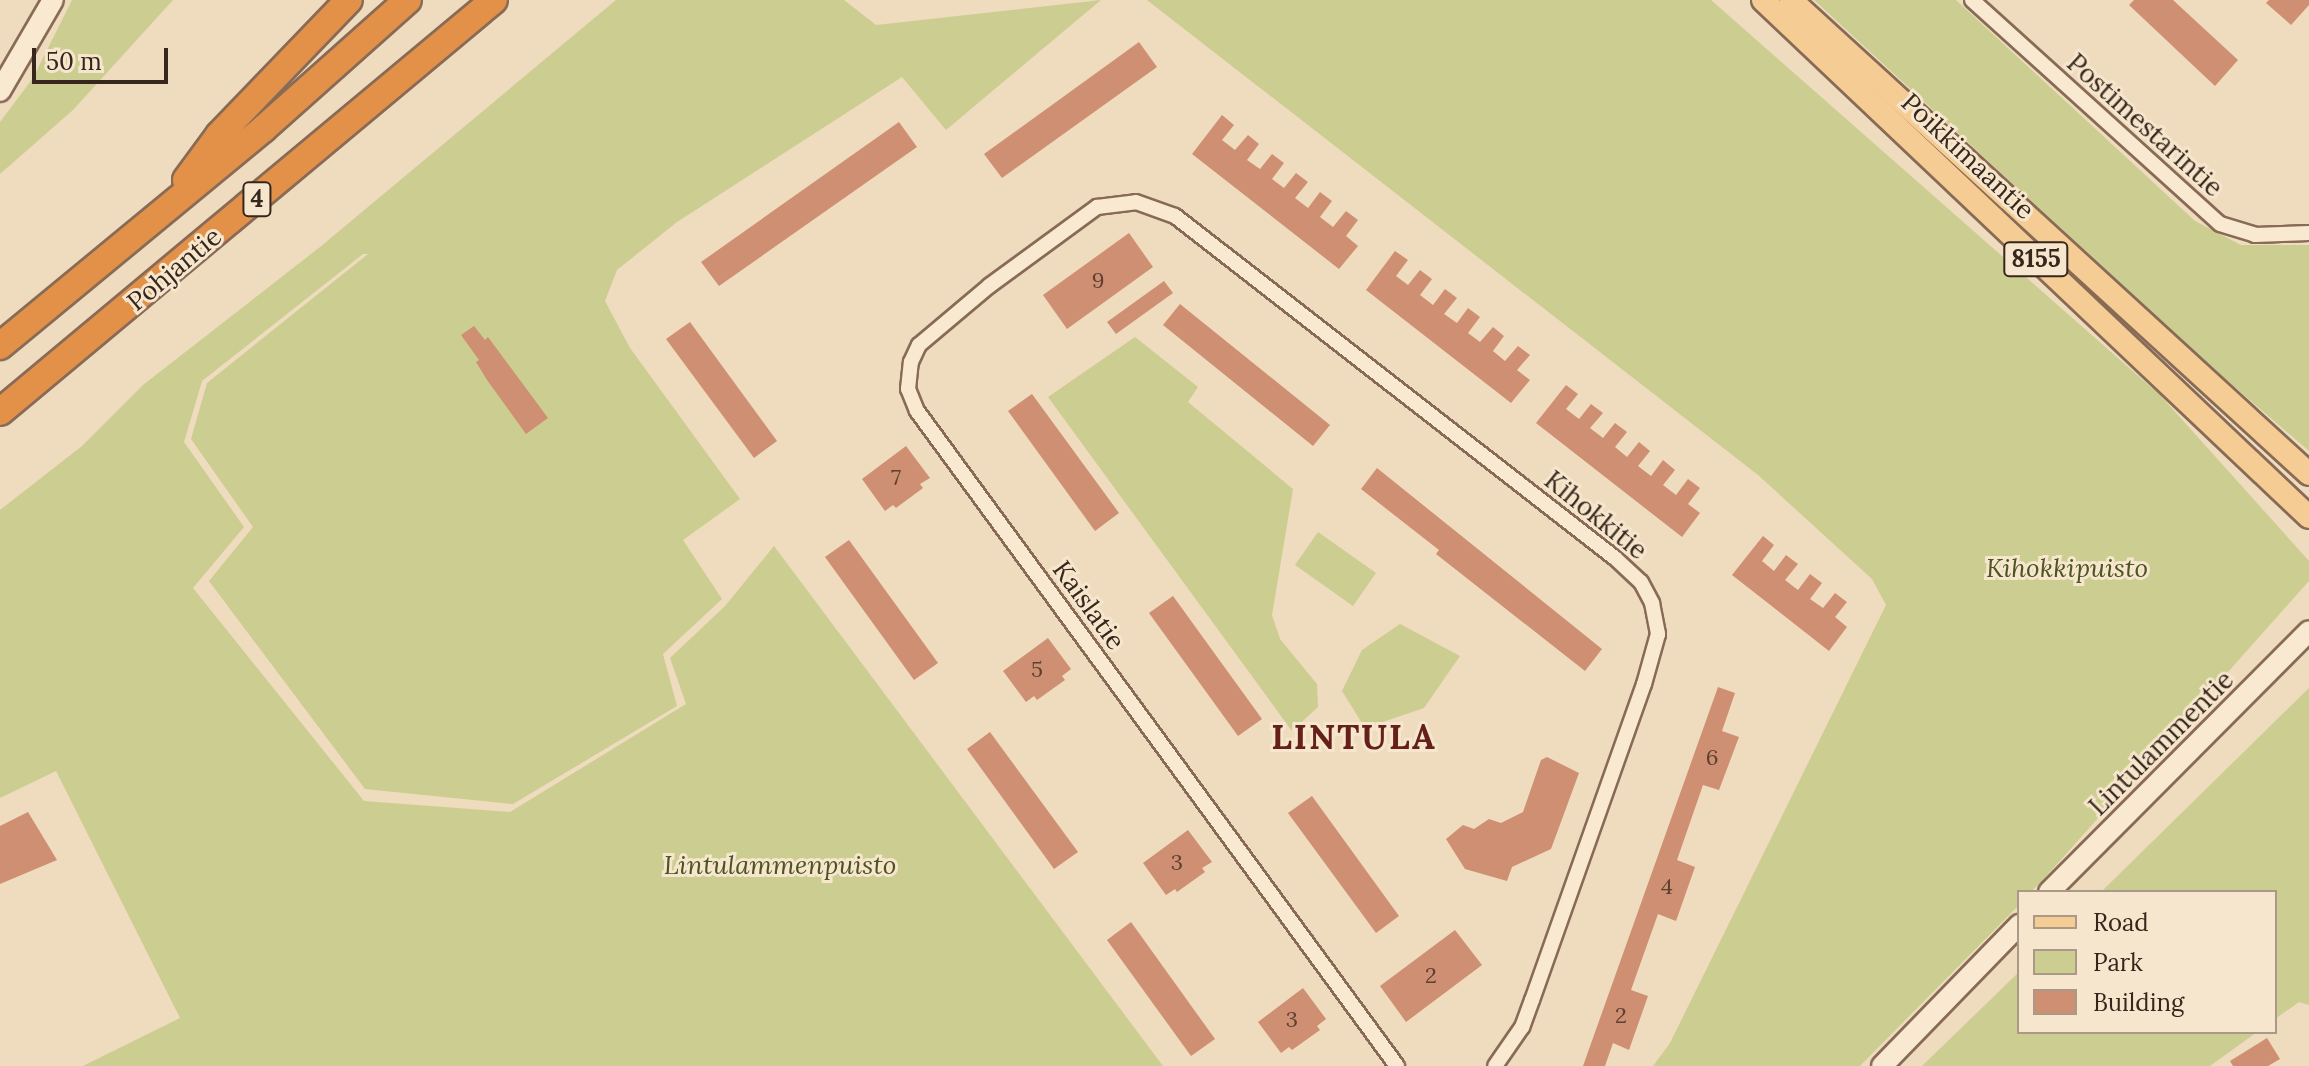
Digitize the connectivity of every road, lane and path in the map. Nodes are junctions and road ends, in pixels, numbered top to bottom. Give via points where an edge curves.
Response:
1 (53, 0) edge
2 (349, 0) edge
3 (408, 0) edge
4 (494, 0) edge
5 (1763, 0) edge
6 (1791, 0) edge
7 (1972, 0) edge
8 (0, 91) edge
9 (1097, 207) joint
10 (160, 215) junction
11 (2309, 233) edge
12 (0, 346) edge
13 (0, 412) edge
14 (2309, 474) edge
15 (2309, 517) edge
16 (2309, 631) edge
17 (2051, 890) edge
18 (2017, 927) edge
19 (1397, 1066) edge
20 (1495, 1066) edge
21 (1882, 1066) edge

1 - 8 street
2 - 10 highway via 219,135
3 - 10 highway, Pohjantie / 4
4 - 13 highway, Pohjantie / 4
5 - 15 main road, Poikkimaantie / 8155
6 - 14 main road, Poikkimaantie / 8155
7 - 11 street, Postimestarintie via 2220,224 2255,235
9 - 19 street, Kaislatie via 919,345 908,389 917,411
9 - 20 street, Kihokkitie via 1136,202 1175,216 1615,558 1641,582 1652,603 1658,634 1644,684 1522,1027
10 - 12 highway, Pohjantie / 4
16 - 17 street, Lintulammentie
18 - 21 street

